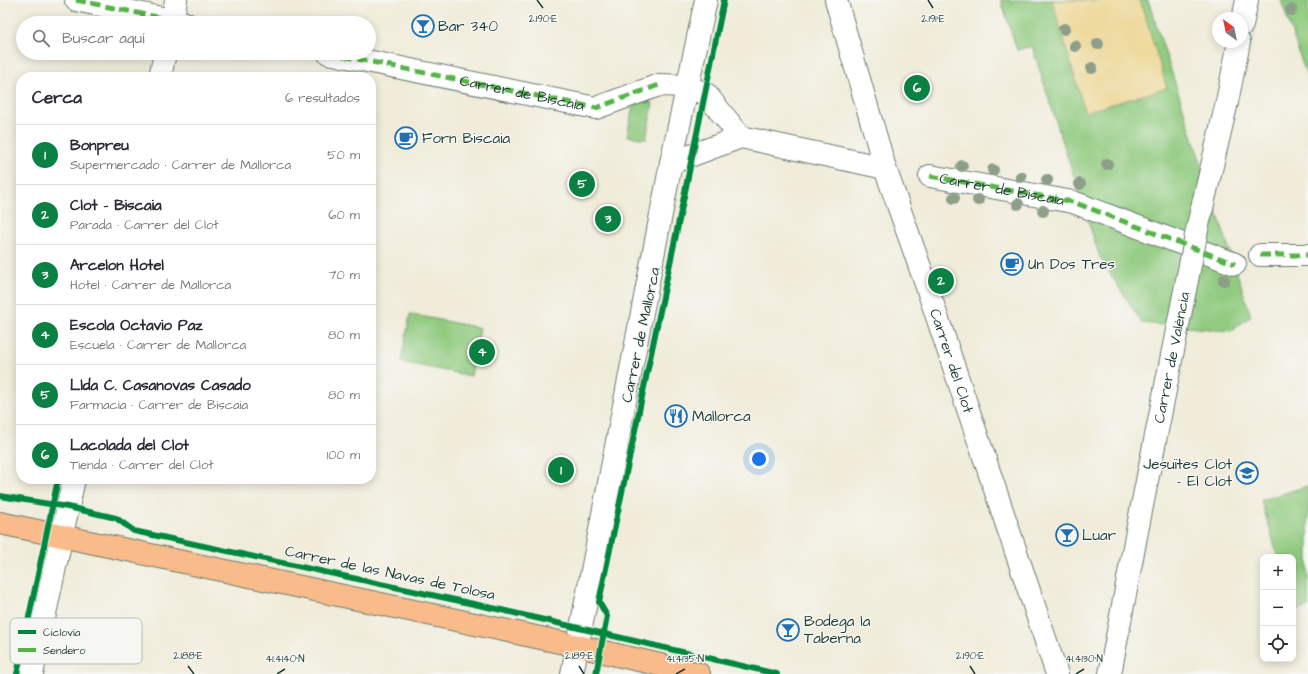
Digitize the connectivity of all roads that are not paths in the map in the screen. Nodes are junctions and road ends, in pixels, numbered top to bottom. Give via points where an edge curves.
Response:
1 (76, 0) edge
2 (706, 0) edge
3 (836, 0) edge
4 (1247, 0) edge
5 (1244, 12) edge
6 (170, 16) edge
7 (1238, 48) edge
8 (164, 60) edge
9 (362, 60) edge
10 (161, 72) edge
11 (686, 86) junction
12 (741, 137) junction
13 (671, 163) junction
14 (884, 168) junction
15 (930, 176) dead end
16 (1260, 255) dead end
17 (1308, 255) edge
18 (1235, 264) dead end
19 (73, 484) edge
20 (0, 523) edge
21 (61, 536) junction
22 (44, 618) edge
23 (578, 646) junction
24 (34, 664) edge
25 (32, 674) edge
26 (572, 674) edge
27 (699, 674) edge
28 (1057, 674) edge
29 (1110, 674) edge

1 - 6 street
2 - 11 street, Carrer de Mallorca
3 - 14 street, Carrer del Clot
4 - 5 street
7 - 29 street, Carrer de València, bridge via 1198,225
8 - 10 street
9 - 11 street, Carrer de Biscaia via 596,108 659,84
11 - 12 street, Carrer de Biscaia via 706,94
11 - 13 street, Carrer de Mallorca
12 - 13 street
12 - 14 street
13 - 23 street, Carrer de Mallorca
14 - 28 street, Carrer del Clot via 930,295
15 - 18 street, Carrer de Biscaia via 1074,202
16 - 17 street
19 - 21 street
20 - 21 main road
21 - 22 street
21 - 23 main road
23 - 26 street, Carrer de Mallorca
23 - 27 main road
24 - 25 street

